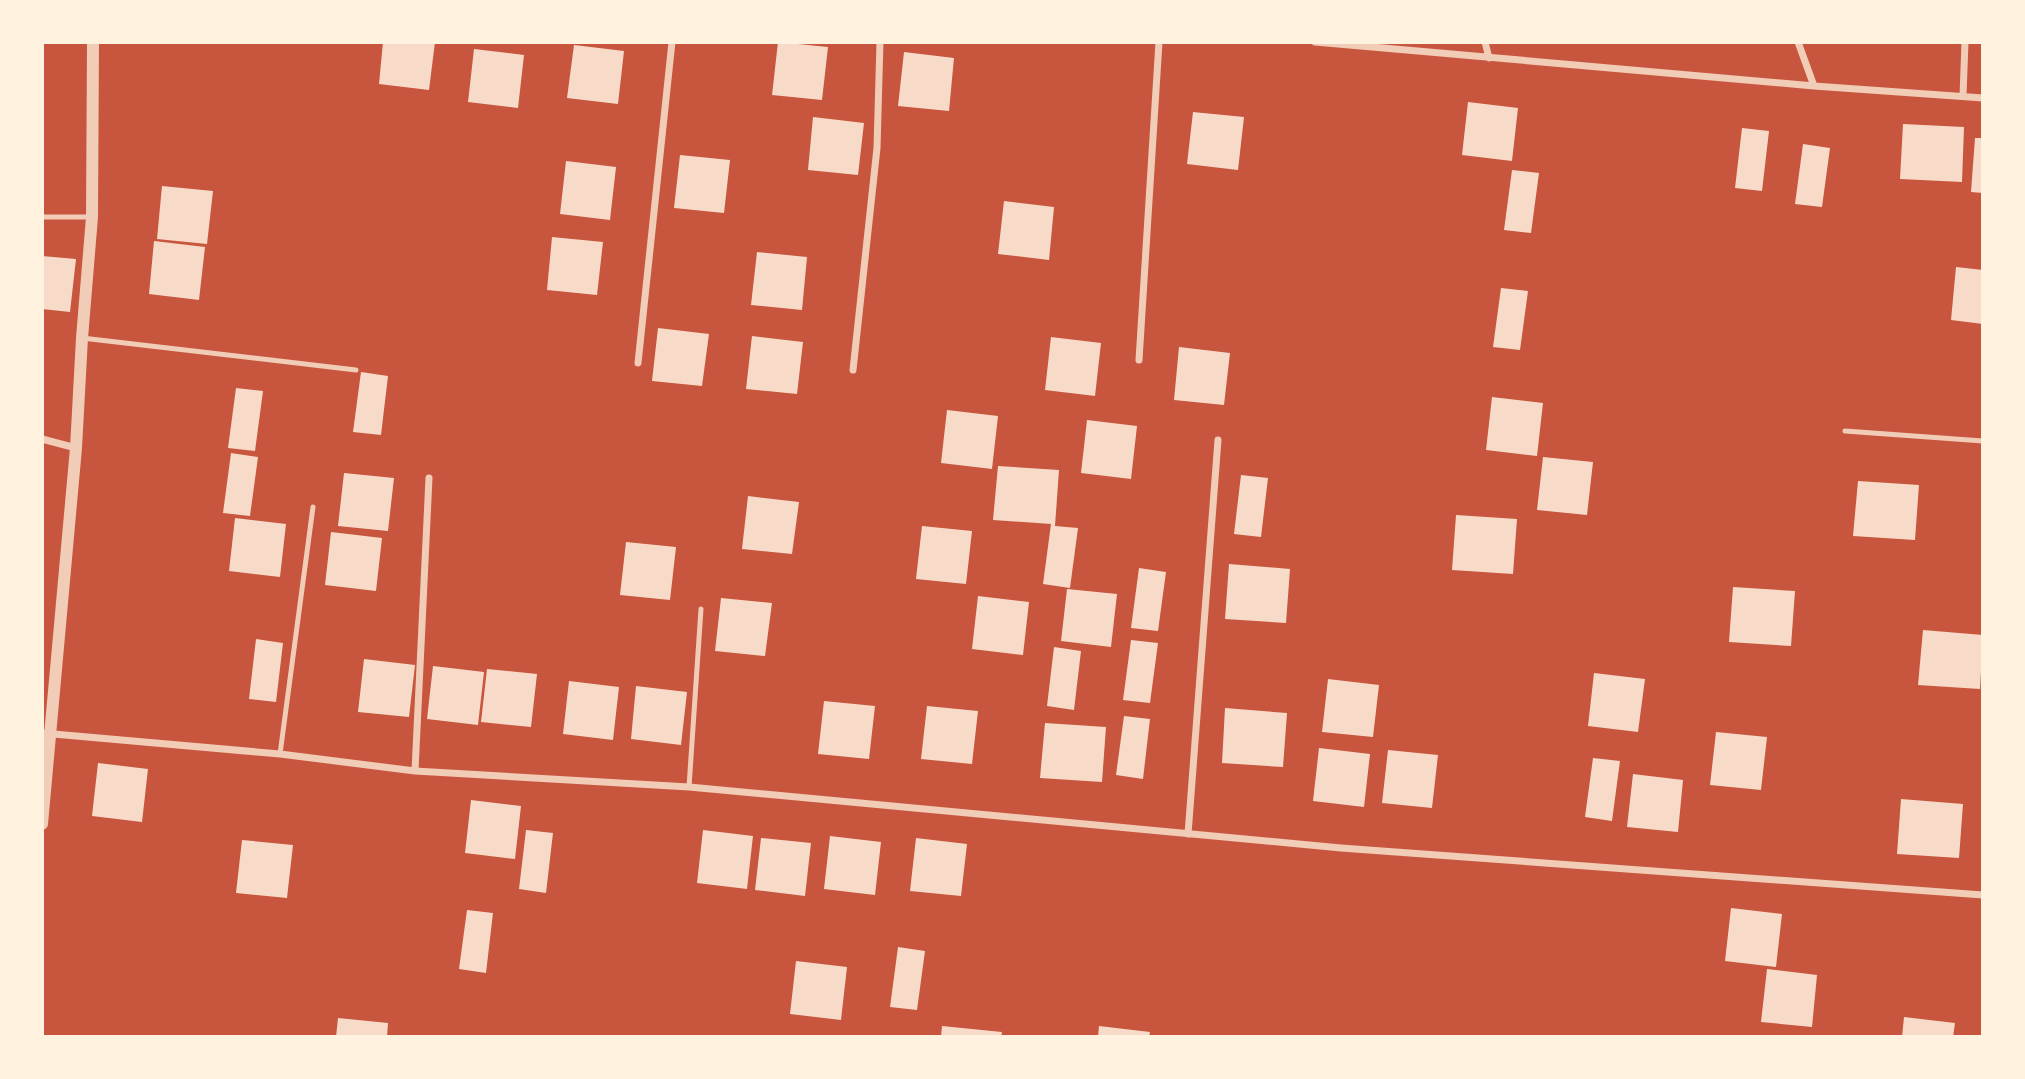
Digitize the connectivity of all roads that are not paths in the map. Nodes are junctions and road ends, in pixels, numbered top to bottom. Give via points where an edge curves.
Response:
1 (93, 42) edge
2 (671, 42) edge
3 (880, 42) edge
4 (1159, 42) edge
5 (1317, 42) edge
6 (1485, 42) edge
7 (1798, 42) edge
8 (1965, 42) edge
9 (1489, 58) junction
10 (1814, 86) junction
11 (1962, 96) junction
12 (1983, 98) edge
13 (42, 217) edge
14 (92, 217) junction
15 (82, 338) junction
16 (1139, 360) dead end
17 (638, 363) dead end
18 (356, 370) dead end
19 (853, 370) dead end
20 (1845, 431) dead end
21 (42, 439) edge
22 (1218, 440) dead end
23 (1983, 442) edge
24 (76, 448) junction
25 (429, 478) dead end
26 (313, 507) dead end
27 (701, 609) dead end
28 (46, 734) edge
29 (280, 754) junction
30 (415, 771) junction
31 (689, 787) junction
32 (42, 824) edge
33 (1188, 834) junction
34 (1983, 895) edge

1 - 14 street
2 - 17 street
3 - 19 street via 877,148
4 - 16 street
5 - 9 street
6 - 9 street
7 - 10 street
8 - 11 street
9 - 10 street
10 - 11 street
11 - 12 street
13 - 14 lane
14 - 15 street
15 - 18 lane
15 - 24 street
20 - 23 lane
21 - 24 street
22 - 33 street
24 - 28 street
25 - 30 street
26 - 29 lane
27 - 31 lane
28 - 29 street
28 - 32 street
29 - 30 street
30 - 31 street
31 - 33 street
33 - 34 street

